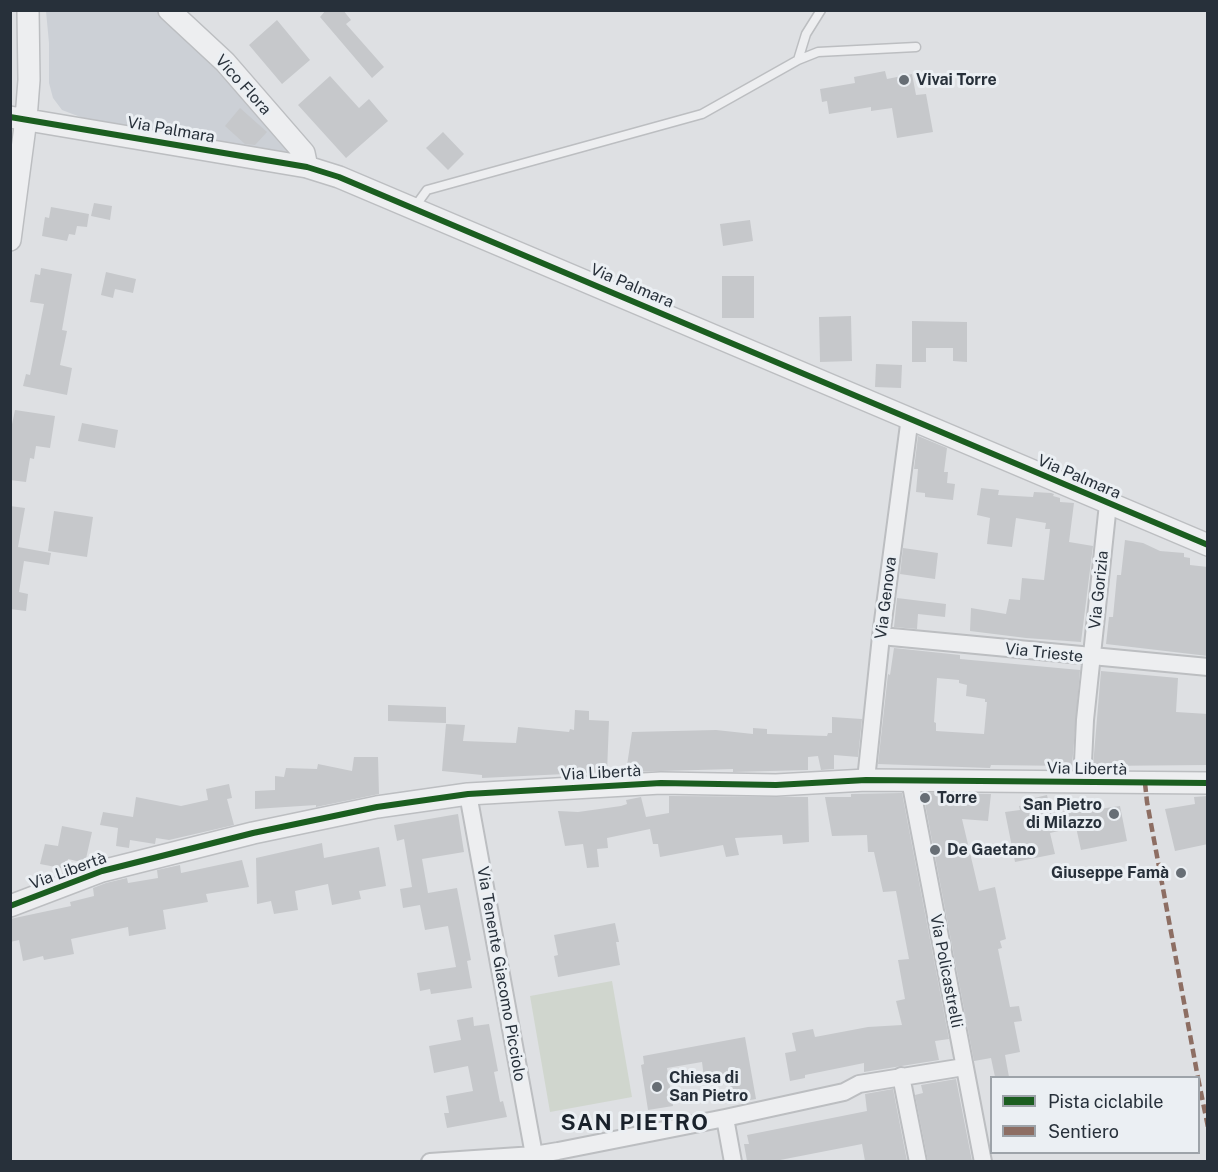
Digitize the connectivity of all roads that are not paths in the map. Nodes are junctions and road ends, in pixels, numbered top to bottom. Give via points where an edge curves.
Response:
1 (28, 10) edge
2 (169, 10) edge
3 (822, 10) edge
4 (916, 47) dead end
5 (798, 60) junction
6 (18, 118) edge
7 (307, 166) junction
8 (414, 208) junction
9 (10, 240) edge
10 (910, 417) junction
11 (1108, 504) junction
12 (1208, 545) edge
13 (881, 636) junction
14 (1091, 657) junction
15 (1208, 668) edge
16 (866, 780) junction
17 (910, 780) junction
18 (1082, 783) junction
19 (1208, 783) edge
20 (468, 794) junction
21 (10, 906) edge
22 (964, 1066) junction
23 (901, 1076) junction
24 (725, 1118) junction
25 (534, 1155) junction
26 (430, 1161) edge
27 (733, 1161) edge
28 (918, 1161) edge
29 (983, 1161) edge

1 - 6 street via 29,71
2 - 7 street, Vico Flora via 232,70 304,153
3 - 5 lane via 806,34
4 - 5 lane via 818,52
5 - 8 lane via 702,114 427,190
6 - 7 street, Via Palmara
6 - 9 street
7 - 8 street, Via Palmara
8 - 10 street, Via Palmara
10 - 11 street, Via Palmara
10 - 13 street, Via Genova
11 - 12 street, Via Palmara
11 - 14 street, Via Gorizia
13 - 14 street, Via Trieste
13 - 16 street, Via Genova
14 - 15 street, Via Trieste
14 - 18 street, Via Gorizia
16 - 17 street, Via Libertà
16 - 20 street, Via Libertà via 776,785 661,783
17 - 18 street, Via Libertà
17 - 22 street, Via Policastrelli
18 - 19 street, Via Libertà
20 - 21 street, Via Libertà via 377,807 253,833 102,871
20 - 25 street, Via Tenente Giacomo Picciolo
22 - 23 street
22 - 29 street, Via Policastrelli
23 - 24 street
23 - 28 street
24 - 25 street
24 - 27 street
25 - 26 street

